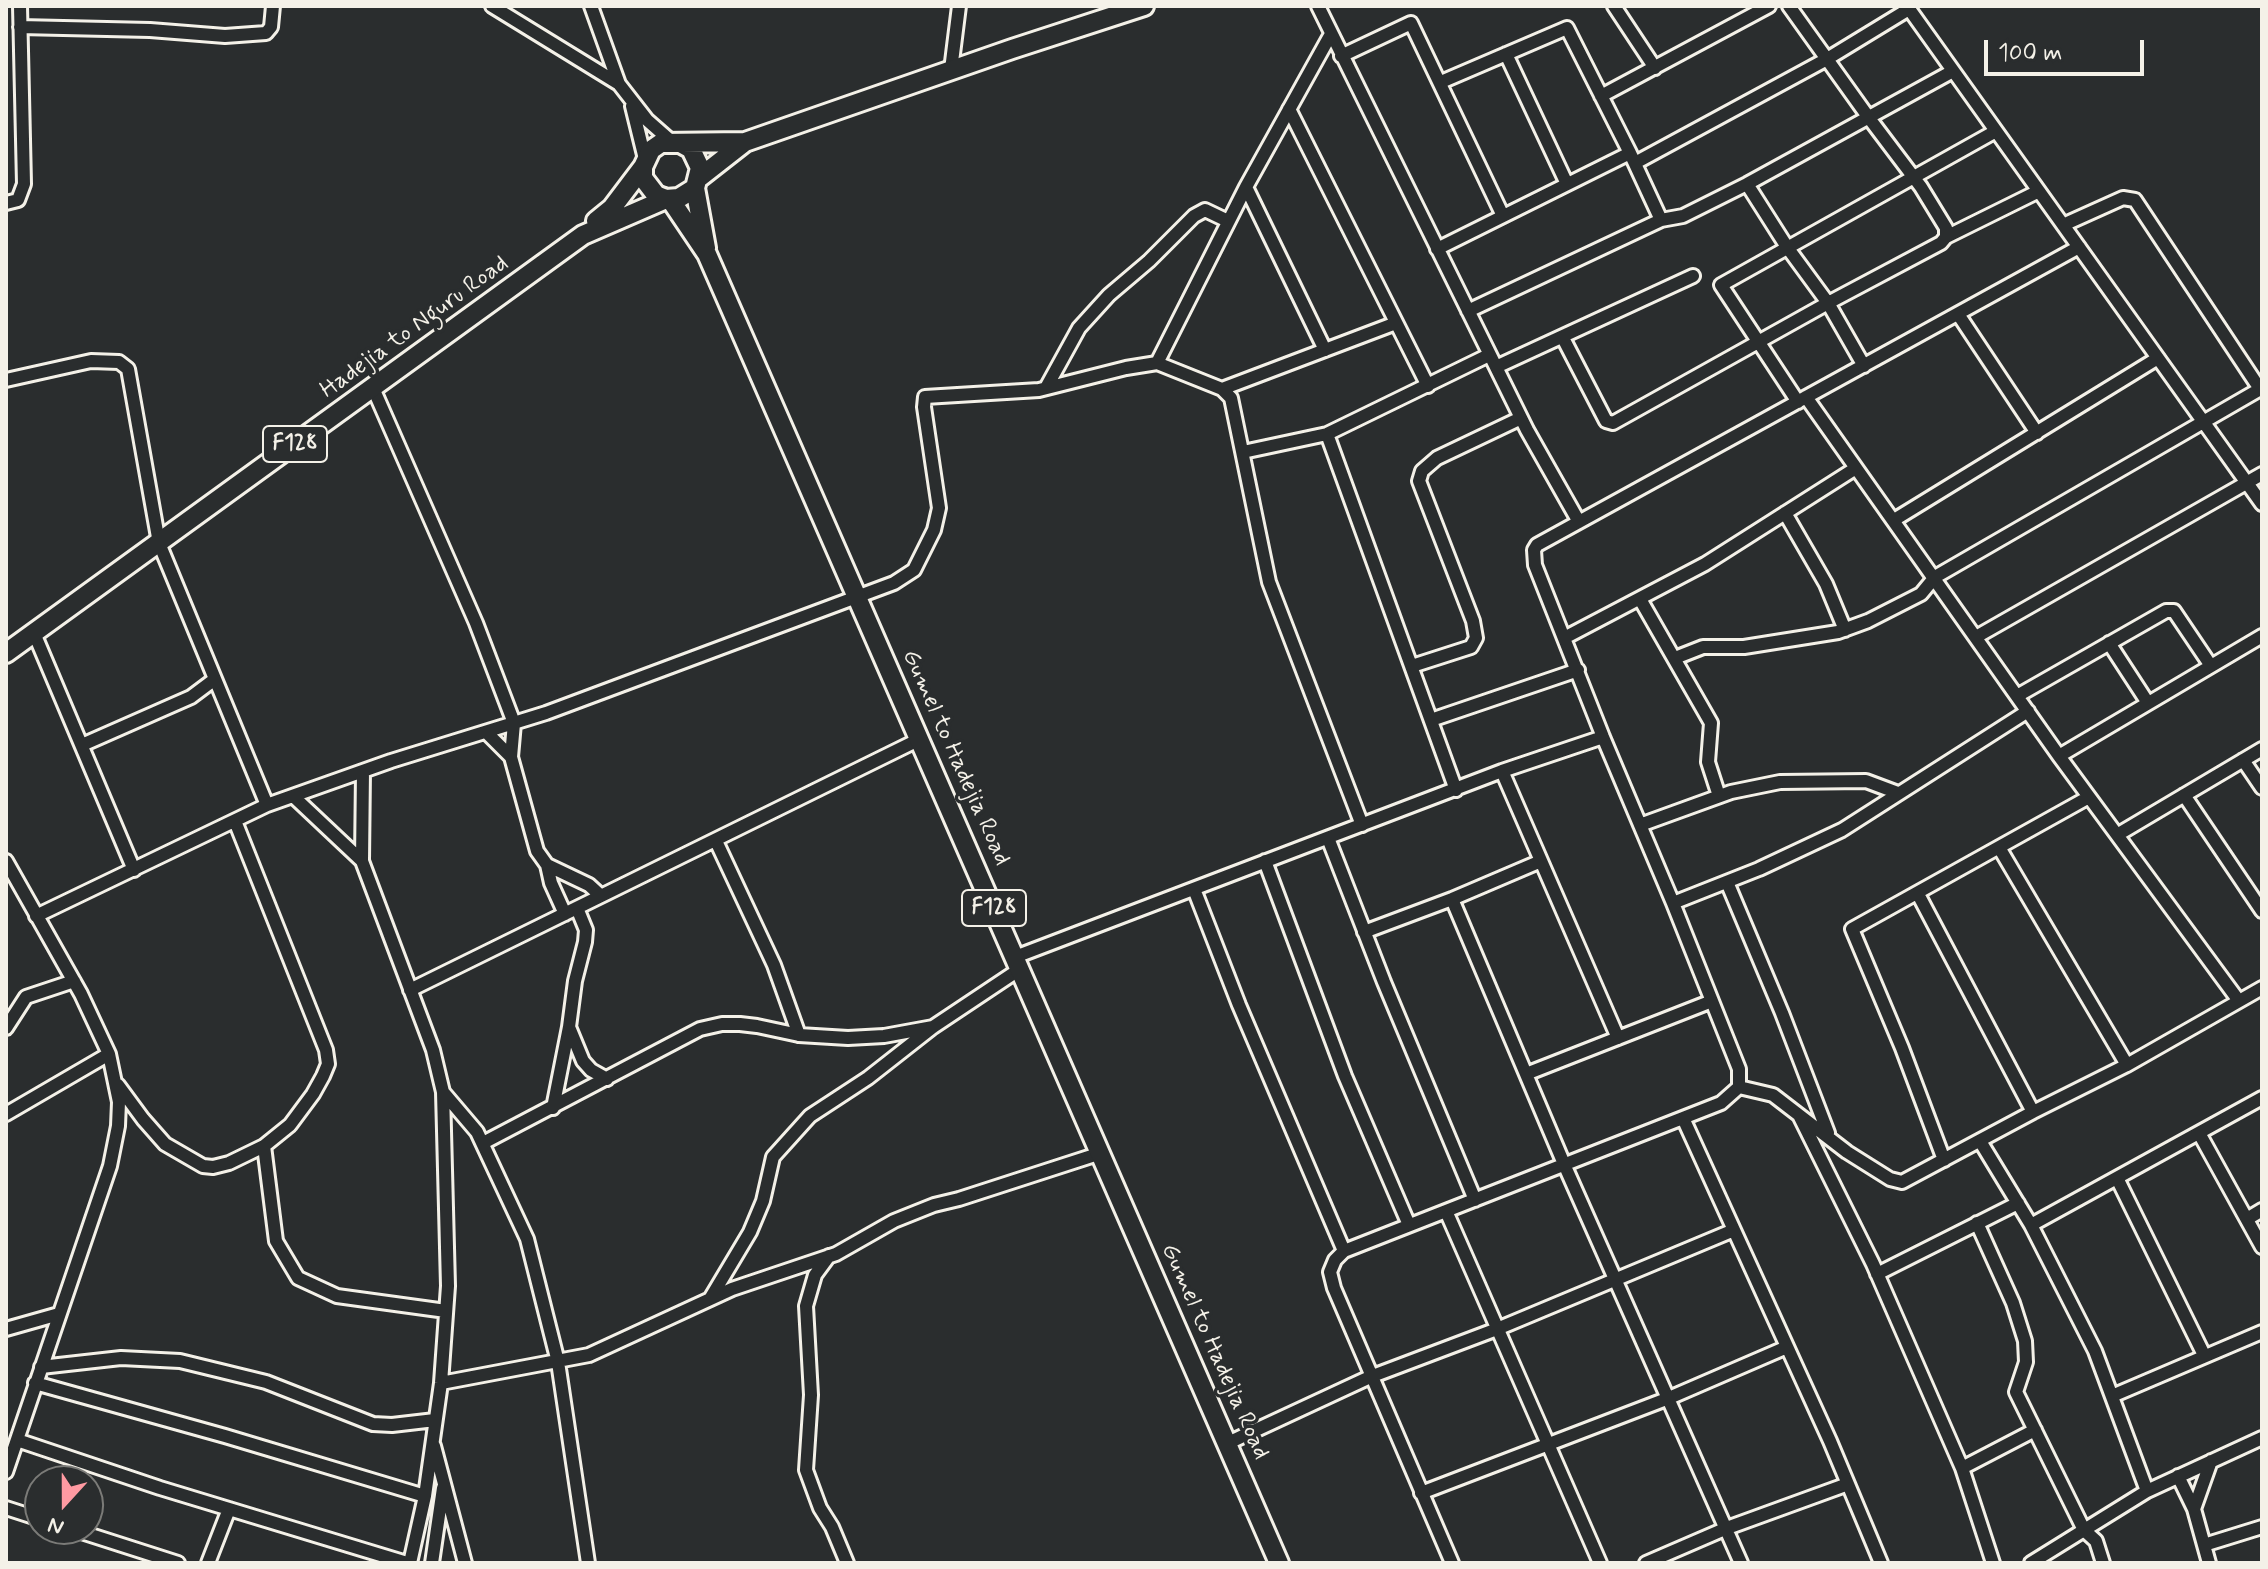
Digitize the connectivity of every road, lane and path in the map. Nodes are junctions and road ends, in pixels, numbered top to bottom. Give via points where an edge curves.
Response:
1 (20, 6) edge
2 (273, 6) edge
3 (492, 6) edge
4 (591, 6) edge
5 (959, 6) edge
6 (1144, 6) edge
7 (1318, 6) edge
8 (1769, 6) edge
9 (1789, 6) edge
10 (1617, 7) edge
11 (1908, 8) edge
12 (20, 27) junction
13 (1331, 34) junction
14 (1506, 54) junction
15 (1341, 56) junction
16 (1827, 59) junction
17 (1655, 68) junction
18 (951, 70) junction
19 (1953, 71) junction
20 (1441, 82) junction
21 (619, 84) junction
22 (1601, 96) junction
23 (631, 103) junction
24 (1289, 109) junction
25 (1869, 118) junction
26 (1996, 131) junction
27 (745, 142) junction
28 (677, 143) junction
29 (1633, 158) junction
30 (644, 163) junction
31 (1913, 177) junction
32 (697, 183) junction
33 (1567, 184) junction
34 (1747, 184) junction
35 (1246, 187) junction
36 (2039, 191) junction
37 (668, 199) junction
38 (6, 203) edge
39 (1503, 216) junction
40 (1661, 220) junction
41 (1228, 221) junction
42 (2063, 225) junction
43 (583, 235) junction
44 (1946, 237) junction
45 (1787, 247) junction
46 (2079, 247) junction
47 (1437, 249) junction
48 (707, 254) junction
49 (1693, 276) dead end
50 (1828, 303) junction
51 (1468, 311) junction
52 (1958, 314) junction
53 (1396, 323) junction
54 (1563, 338) junction
55 (1757, 342) junction
56 (1325, 350) junction
57 (1489, 355) junction
58 (2158, 358) junction
59 (1157, 363) junction
60 (1864, 366) junction
61 (1496, 367) junction
62 (6, 380) edge
63 (1428, 386) junction
64 (373, 388) junction
65 (1046, 388) junction
66 (2261, 388) edge
67 (1222, 389) junction
68 (1802, 399) junction
69 (1521, 418) junction
70 (2202, 423) junction
71 (2037, 433) junction
72 (1327, 434) junction
73 (1243, 452) junction
74 (1856, 468) junction
75 (2262, 474) edge
76 (2247, 484) junction
77 (2262, 504) edge
78 (1785, 513) junction
79 (1894, 520) junction
80 (1579, 522) junction
81 (159, 543) junction
82 (1935, 577) junction
83 (858, 596) junction
84 (1640, 599) junction
85 (1845, 630) junction
86 (34, 633) junction
87 (2262, 636) edge
88 (1566, 637) junction
89 (1976, 637) junction
90 (2109, 643) junction
91 (6, 653) edge
92 (1675, 658) junction
93 (1412, 666) junction
94 (2211, 666) junction
95 (1578, 670) junction
96 (215, 679) junction
97 (2017, 696) junction
98 (2148, 703) junction
99 (2028, 711) junction
100 (1431, 720) junction
101 (514, 723) junction
102 (486, 732) junction
103 (1603, 737) junction
104 (920, 739) junction
105 (82, 745) junction
106 (2262, 749) edge
107 (2059, 756) junction
108 (511, 757) junction
109 (2243, 760) junction
110 (363, 771) junction
111 (1502, 771) junction
112 (2262, 788) edge
113 (1456, 790) junction
114 (1898, 793) junction
115 (2184, 795) junction
116 (293, 796) junction
117 (1719, 796) junction
118 (2089, 797) junction
119 (267, 805) junction
120 (235, 821) junction
121 (1362, 825) junction
122 (1640, 825) junction
123 (2117, 835) junction
124 (1328, 838) junction
125 (716, 841) junction
126 (2000, 849) junction
127 (6, 861) edge
128 (362, 861) junction
129 (1265, 861) junction
130 (1541, 861) junction
131 (547, 865) junction
132 (134, 870) junction
133 (11, 881) edge
134 (1727, 882) junction
135 (1194, 889) junction
136 (1918, 894) junction
137 (601, 896) junction
138 (1452, 899) junction
139 (1673, 903) junction
140 (571, 911) junction
141 (2262, 911) edge
142 (36, 916) junction
143 (1364, 932) junction
144 (1018, 963) junction
145 (74, 981) junction
146 (2262, 988) edge
147 (410, 990) junction
148 (1712, 1001) junction
149 (2239, 1001) junction
150 (569, 1027) junction
151 (933, 1027) junction
152 (6, 1028) edge
153 (799, 1035) junction
154 (1618, 1038) junction
155 (109, 1054) junction
156 (2127, 1065) junction
157 (1526, 1074) junction
158 (607, 1079) junction
159 (116, 1082) junction
160 (1739, 1087) junction
161 (443, 1092) junction
162 (2262, 1098) edge
163 (553, 1108) junction
164 (2033, 1112) junction
165 (1798, 1113) junction
166 (6, 1114) edge
167 (1683, 1118) junction
168 (2199, 1133) junction
169 (1829, 1136) junction
170 (1980, 1141) junction
171 (483, 1143) junction
172 (264, 1146) junction
173 (1101, 1153) junction
174 (1944, 1160) junction
175 (1564, 1164) junction
176 (2117, 1178) junction
177 (1475, 1200) junction
178 (2018, 1203) junction
179 (2262, 1210) edge
180 (1446, 1211) junction
181 (2247, 1219) junction
182 (1977, 1223) junction
183 (1409, 1225) junction
184 (2031, 1225) junction
185 (1734, 1230) junction
186 (2262, 1247) edge
187 (1344, 1251) junction
188 (829, 1256) junction
189 (1877, 1274) junction
190 (1615, 1279) junction
191 (710, 1299) junction
192 (446, 1311) junction
193 (59, 1314) junction
194 (6, 1329) edge
195 (1497, 1329) junction
196 (2262, 1332) edge
197 (1787, 1347) junction
198 (2204, 1355) junction
199 (558, 1362) junction
200 (41, 1367) junction
201 (1370, 1377) junction
202 (35, 1383) junction
203 (441, 1383) junction
204 (2112, 1396) junction
205 (1669, 1398) junction
206 (435, 1420) junction
207 (2035, 1430) junction
208 (2262, 1438) edge
209 (433, 1439) junction
210 (17, 1440) junction
211 (1228, 1443) junction
212 (1548, 1445) junction
213 (2211, 1461) junction
214 (1962, 1468) junction
215 (6, 1472) edge
216 (2178, 1476) junction
217 (444, 1481) junction
218 (1848, 1484) junction
219 (2147, 1491) junction
220 (1421, 1493) junction
221 (425, 1496) junction
222 (229, 1509) junction
223 (2194, 1509) junction
224 (2262, 1527) edge
225 (1727, 1528) junction
226 (2084, 1530) junction
227 (104, 1541) edge
228 (2204, 1545) junction
229 (156, 1560) edge
230 (178, 1563) edge
231 (208, 1563) edge
232 (408, 1563) edge
233 (432, 1563) edge
234 (465, 1563) edge
235 (588, 1563) edge
236 (847, 1563) edge
237 (1279, 1563) edge
238 (1452, 1563) edge
239 (1600, 1563) edge
240 (1646, 1563) edge
241 (1741, 1563) edge
242 (1881, 1563) edge
243 (1993, 1563) edge
244 (2031, 1563) edge
245 (2103, 1563) edge
246 (2209, 1563) edge

1 - 12 street
2 - 12 street via 266,33
3 - 21 street
4 - 21 street
5 - 18 street
6 - 18 main road
7 - 13 street
8 - 17 street
9 - 16 street
10 - 17 street
11 - 16 street
11 - 19 street
12 - 38 street via 24,184 18,200
13 - 15 street
13 - 24 street
14 - 20 street
14 - 22 street via 1567,28
14 - 33 street
15 - 20 street via 1411,23
15 - 47 street
16 - 25 street
16 - 29 street
17 - 22 street
18 - 27 main road
19 - 25 street
19 - 26 street
20 - 39 street
21 - 23 street
22 - 29 street
23 - 28 street
23 - 30 street
24 - 35 street
24 - 53 street
25 - 31 street
25 - 34 street
26 - 31 street
26 - 36 street
27 - 28 main road
27 - 32 main road
28 - 30 main road, F128 via 661,143
28 - 32 main road, F128 via 697,158
29 - 33 street
29 - 40 street
30 - 37 main road, F128 via 648,188
30 - 43 main road, F128 via 612,208
31 - 44 street via 1946,228
31 - 45 street
32 - 37 main road, F128 via 679,198
32 - 48 main road, F128
33 - 39 street
34 - 40 street via 1683,216
34 - 45 street
35 - 41 street
35 - 56 street
36 - 42 street
36 - 44 street
37 - 43 main road, Hadejia to Nguru Road / F128
37 - 48 main road, Gumel to Hadejia Road / F128
39 - 47 street
40 - 51 street
41 - 59 street
41 - 65 street via 1205,210 1194,216 1079,328
42 - 46 street
42 - 66 street via 2123,198 2135,200
43 - 64 main road, Hadejia to Nguru Road / F128
44 - 50 street
45 - 50 street
45 - 55 street via 1721,285
46 - 52 street
46 - 58 street
47 - 51 street
48 - 83 main road, Gumel to Hadejia Road / F128
49 - 54 street
50 - 55 street
50 - 60 street
51 - 57 street
52 - 60 street
52 - 71 street
53 - 56 street
53 - 63 street
54 - 55 street via 1606,421 1613,423
54 - 61 street
55 - 68 street
56 - 67 street
57 - 61 street
57 - 63 street
58 - 70 street
58 - 71 street
59 - 65 street
59 - 67 street
60 - 68 street
61 - 69 street
62 - 81 street via 91,361 119,362 128,369
63 - 72 street
64 - 81 main road, Hadejia to Nguru Road / F128
64 - 101 street
65 - 83 street via 925,397 939,508 934,530 914,570
66 - 70 street
67 - 73 street via 1231,398
68 - 74 street
68 - 80 street
69 - 80 street
69 - 93 street via 1437,458 1422,471 1419,481 1476,638 1471,647
70 - 76 street
70 - 82 street
71 - 79 street
72 - 73 street
72 - 93 street
73 - 121 street via 1269,582
74 - 78 street
74 - 79 street
75 - 76 street
76 - 77 street
76 - 89 street
78 - 84 street
78 - 85 street via 1826,584
79 - 82 street
80 - 88 street via 1534,550 1535,565
81 - 86 main road, Hadejia to Nguru Road / F128
81 - 96 street
82 - 85 street via 1921,594
82 - 89 street
83 - 101 street
83 - 104 main road, Gumel to Hadejia Road / F128
84 - 88 street
84 - 92 street
85 - 92 street via 1744,647 1703,647
86 - 91 main road, Hadejia to Nguru Road / F128
86 - 105 street
87 - 94 street
88 - 95 street
89 - 97 street
90 - 94 street via 2174,611
90 - 97 street
90 - 98 street
92 - 117 street via 1711,723 1708,762
93 - 100 street
94 - 98 street
95 - 100 street
95 - 103 street
96 - 105 street via 191,697
96 - 119 street
97 - 99 street
98 - 107 street
99 - 107 street
99 - 114 street
100 - 113 street
101 - 102 street
101 - 108 street
102 - 108 street
102 - 110 street
103 - 111 street
103 - 122 street
104 - 125 street
104 - 144 main road, Gumel to Hadejia Road / F128
105 - 132 street
106 - 109 street
107 - 118 street
108 - 131 street via 537,851
109 - 112 street
109 - 115 street
110 - 116 street
110 - 128 street
111 - 113 street
111 - 130 street
113 - 121 street
114 - 117 street via 1866,781 1780,782
114 - 134 street via 1842,830
115 - 123 street
115 - 141 street
116 - 119 street
116 - 128 street
117 - 122 street
118 - 123 street
118 - 126 street
119 - 120 street
120 - 132 street
120 - 172 street via 328,1064 306,1105
121 - 124 street
122 - 139 street
123 - 149 street
124 - 129 street
124 - 143 street
125 - 137 street
125 - 153 street via 774,965
126 - 136 street
126 - 156 street
127 - 133 street
128 - 147 street
129 - 135 street
129 - 183 street via 1345,1076
130 - 138 street
130 - 154 street
131 - 137 street
131 - 140 street via 551,883
132 - 142 street
133 - 142 street
134 - 139 street
134 - 169 street
135 - 144 street
135 - 187 street
136 - 164 street
136 - 174 street via 1852,929
137 - 140 street
138 - 143 street
138 - 157 street
139 - 148 street
140 - 147 street
140 - 150 street via 586,930
142 - 145 street
143 - 177 street
144 - 151 street
144 - 173 main road, Gumel to Hadejia Road / F128
145 - 152 street via 26,997
145 - 155 street
146 - 149 street
147 - 161 street
148 - 154 street
148 - 160 street via 1739,1069
149 - 156 street
150 - 158 street via 583,1061
150 - 163 street
151 - 153 street via 884,1036
151 - 191 street via 810,1116 773,1157 750,1232
153 - 158 street via 757,1026 700,1029
154 - 157 street
155 - 159 street
155 - 166 street
156 - 164 street
157 - 175 street
158 - 163 street
159 - 172 street via 165,1144 203,1166 229,1163
159 - 193 street via 118,1126 110,1166
160 - 165 street via 1773,1095
160 - 167 street via 1721,1103
161 - 171 street
161 - 192 street
162 - 168 street
163 - 171 street
164 - 170 street
165 - 169 street
165 - 189 street
167 - 175 street
167 - 185 street
168 - 176 street
168 - 181 street
169 - 174 street via 1902,1182
170 - 174 street
170 - 178 street
171 - 199 street via 527,1239
172 - 192 street via 276,1241 298,1278 337,1296
173 - 188 street via 934,1205
173 - 211 main road, Gumel to Hadejia Road / F128
175 - 177 street
175 - 190 street
176 - 184 street
176 - 198 street
177 - 180 street
178 - 182 street
178 - 184 street
179 - 181 street
180 - 183 street
180 - 195 street
181 - 186 street
182 - 189 street
182 - 207 street via 2025,1341 2026,1362 2016,1392
183 - 187 street
184 - 204 street
185 - 190 street
185 - 197 street
187 - 201 street via 1330,1272
188 - 191 street
188 - 236 street via 815,1275 806,1306 811,1395 806,1470
189 - 214 street
190 - 195 street
190 - 205 street
191 - 199 street via 589,1355
192 - 203 street
193 - 194 street
193 - 200 street
195 - 201 street
195 - 212 street
196 - 198 street
197 - 205 street
197 - 218 street
198 - 204 street
199 - 203 street
199 - 235 street
200 - 202 street
200 - 206 street via 121,1358 180,1361 266,1382 373,1424
201 - 211 street
201 - 220 street
202 - 210 street
202 - 221 street
203 - 206 street
204 - 219 street
205 - 212 street
205 - 225 street
206 - 209 street
207 - 214 street
207 - 226 street
208 - 213 street
209 - 217 street
209 - 221 street
210 - 215 street
210 - 222 street
211 - 237 main road, Gumel to Hadejia Road / F128
212 - 220 street
212 - 239 street
213 - 216 street
213 - 223 street
214 - 243 street
216 - 219 street
216 - 223 street
217 - 233 street
217 - 234 street
218 - 225 street
218 - 242 street
219 - 226 street
220 - 238 street
221 - 232 street
222 - 231 street
222 - 232 street
223 - 228 street
224 - 228 street
225 - 240 street
225 - 241 street
226 - 244 street
226 - 245 street via 2096,1541
227 - 229 street
228 - 246 street
229 - 230 street

